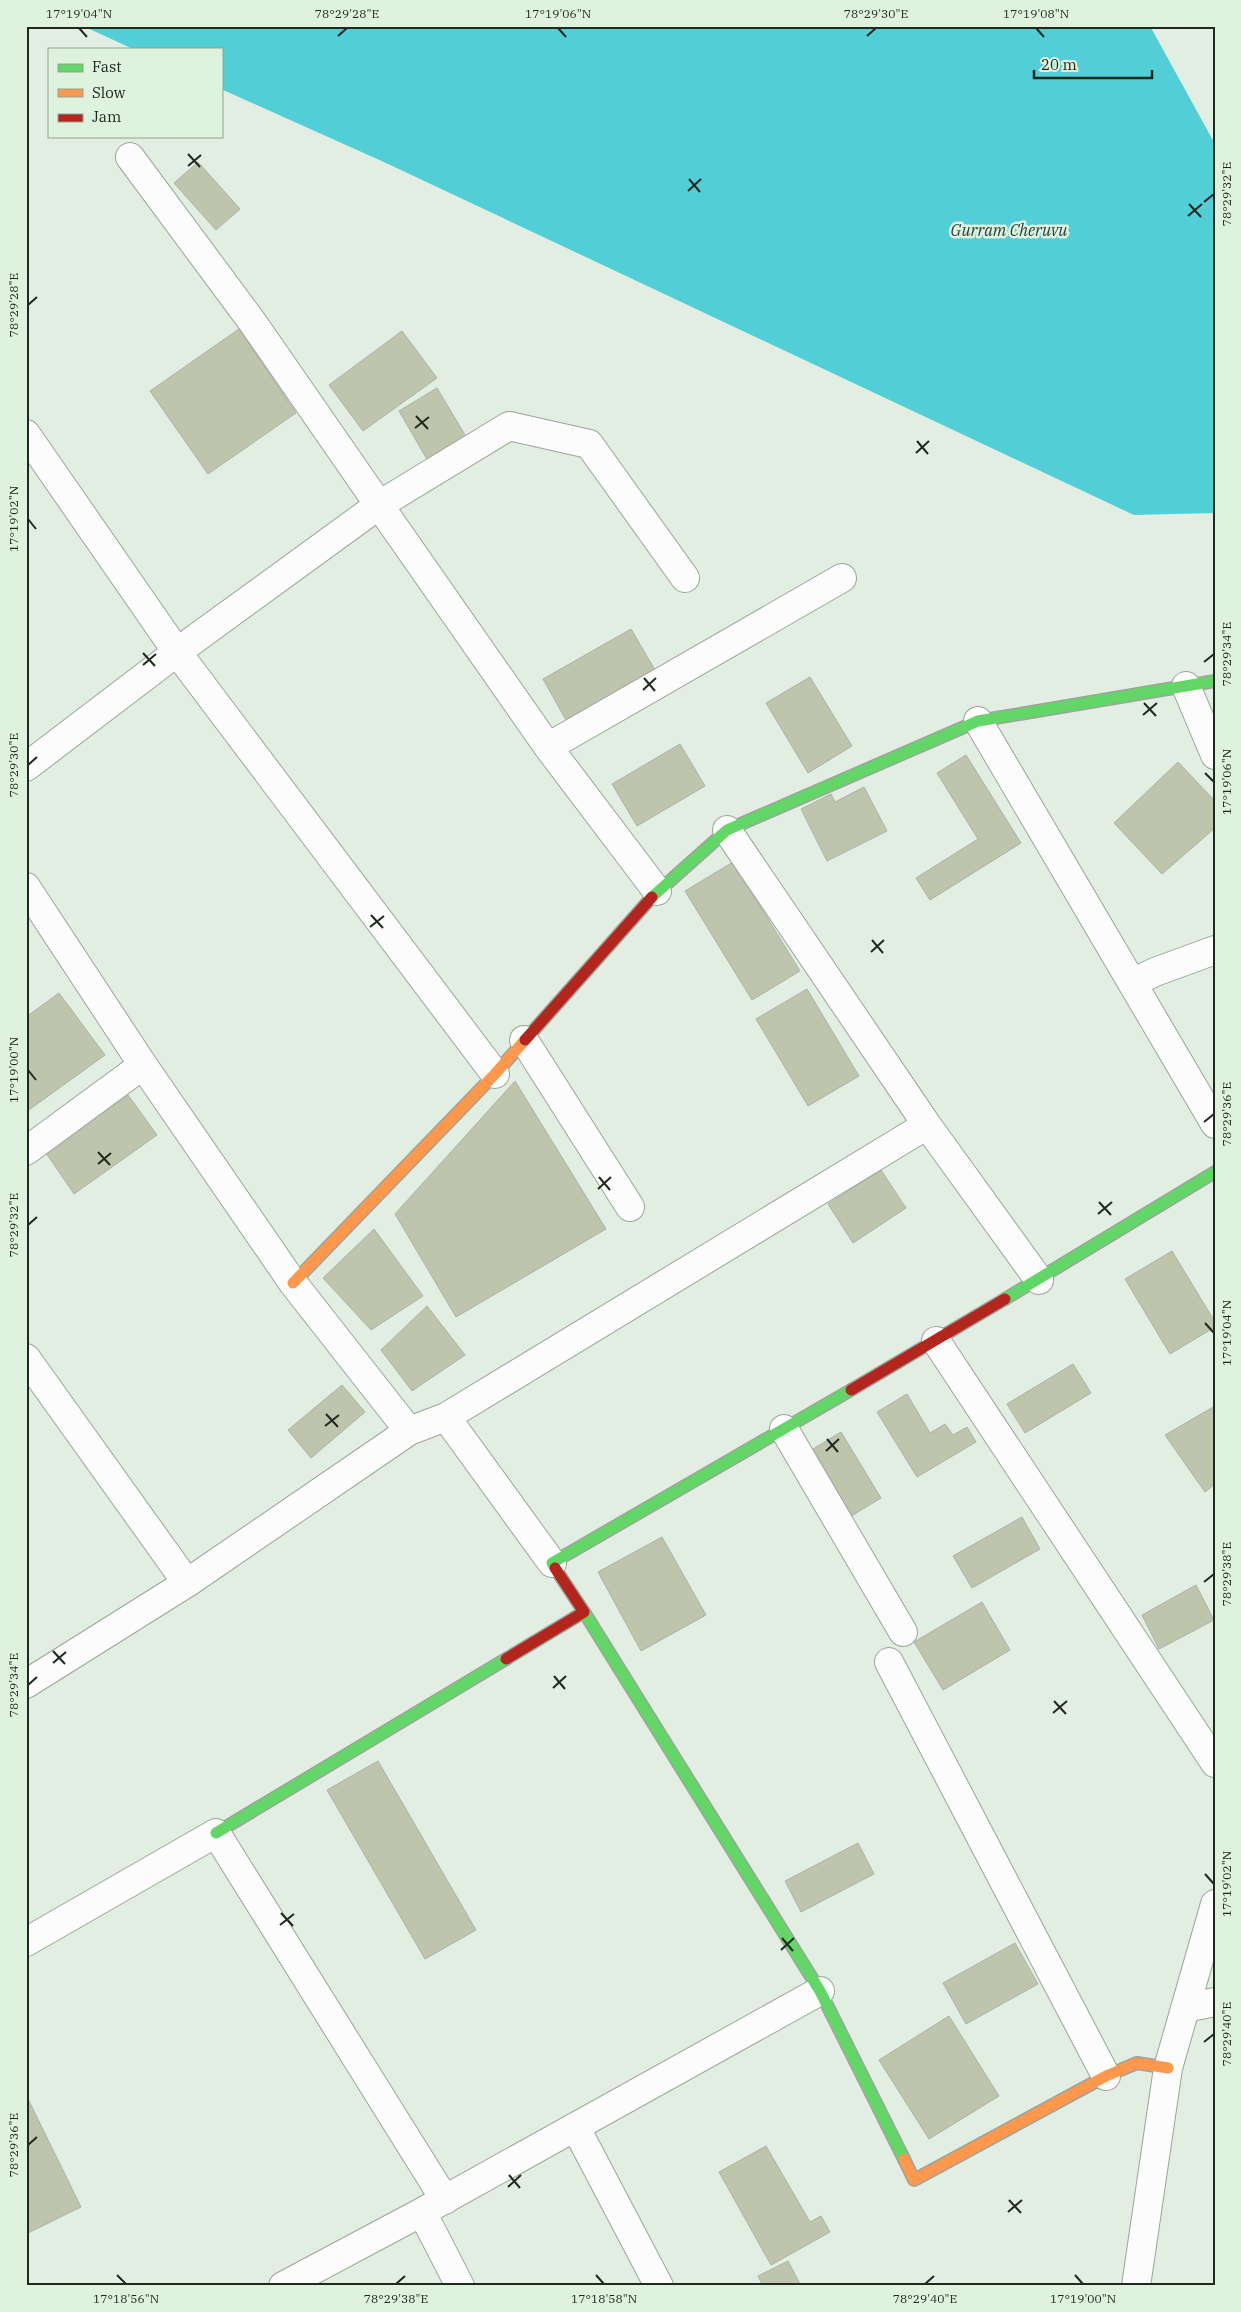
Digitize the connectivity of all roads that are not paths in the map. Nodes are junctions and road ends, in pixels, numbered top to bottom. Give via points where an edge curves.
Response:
1 (130, 157) dead end
2 (26, 434) edge
3 (378, 505) junction
4 (686, 578) dead end
5 (842, 578) dead end
6 (177, 652) junction
7 (1215, 681) edge
8 (1186, 686) junction
9 (978, 721) junction
10 (548, 747) junction
11 (1215, 755) edge
12 (26, 767) edge
13 (727, 830) junction
14 (26, 887) edge
15 (657, 890) junction
16 (1215, 950) edge
17 (1132, 983) junction
18 (524, 1040) junction
19 (143, 1065) junction
20 (495, 1074) junction
21 (1215, 1124) edge
22 (926, 1126) junction
23 (26, 1150) edge
24 (1215, 1172) edge
25 (630, 1207) dead end
26 (1039, 1280) junction
27 (293, 1284) junction
28 (936, 1341) junction
29 (26, 1358) edge
30 (446, 1417) junction
31 (784, 1429) junction
32 (409, 1431) junction
33 (552, 1563) junction
34 (187, 1583) junction
35 (584, 1612) junction
36 (902, 1632) dead end
37 (889, 1662) dead end
38 (26, 1684) edge
39 (1215, 1763) edge
40 (216, 1833) junction
41 (1215, 1904) edge
42 (26, 1942) edge
43 (820, 1991) junction
44 (1215, 2002) edge
45 (1185, 2008) junction
46 (1168, 2068) junction
47 (1106, 2076) junction
48 (576, 2128) junction
49 (445, 2200) junction
50 (422, 2212) junction
51 (283, 2286) edge
52 (460, 2286) edge
53 (659, 2286) edge
54 (1136, 2286) edge

1 - 3 street via 253,323
2 - 6 street
3 - 4 street via 509,426 564,438 589,444
3 - 6 street
3 - 10 street
5 - 10 street
6 - 12 street
6 - 20 street
7 - 8 street
8 - 9 street
8 - 11 street
9 - 13 street
9 - 17 street
10 - 15 street
13 - 15 street
13 - 22 street
14 - 19 street
15 - 18 street
16 - 17 street
17 - 21 street
18 - 20 street
18 - 25 street
19 - 23 street
19 - 27 street
20 - 27 street
22 - 26 street
22 - 30 street
24 - 26 street
26 - 28 street
27 - 32 street
28 - 31 street
28 - 39 street
29 - 34 street
30 - 32 street
30 - 33 street
31 - 33 street
31 - 36 street
32 - 34 street
33 - 35 street
34 - 38 street
35 - 40 street
35 - 43 street
37 - 47 street
40 - 42 street
40 - 49 street
41 - 45 street
43 - 47 street via 914,2180
43 - 48 street
44 - 45 street
45 - 46 street
46 - 47 street via 1137,2062
46 - 54 street
48 - 49 street
48 - 53 street
49 - 50 street
50 - 51 street
50 - 52 street

